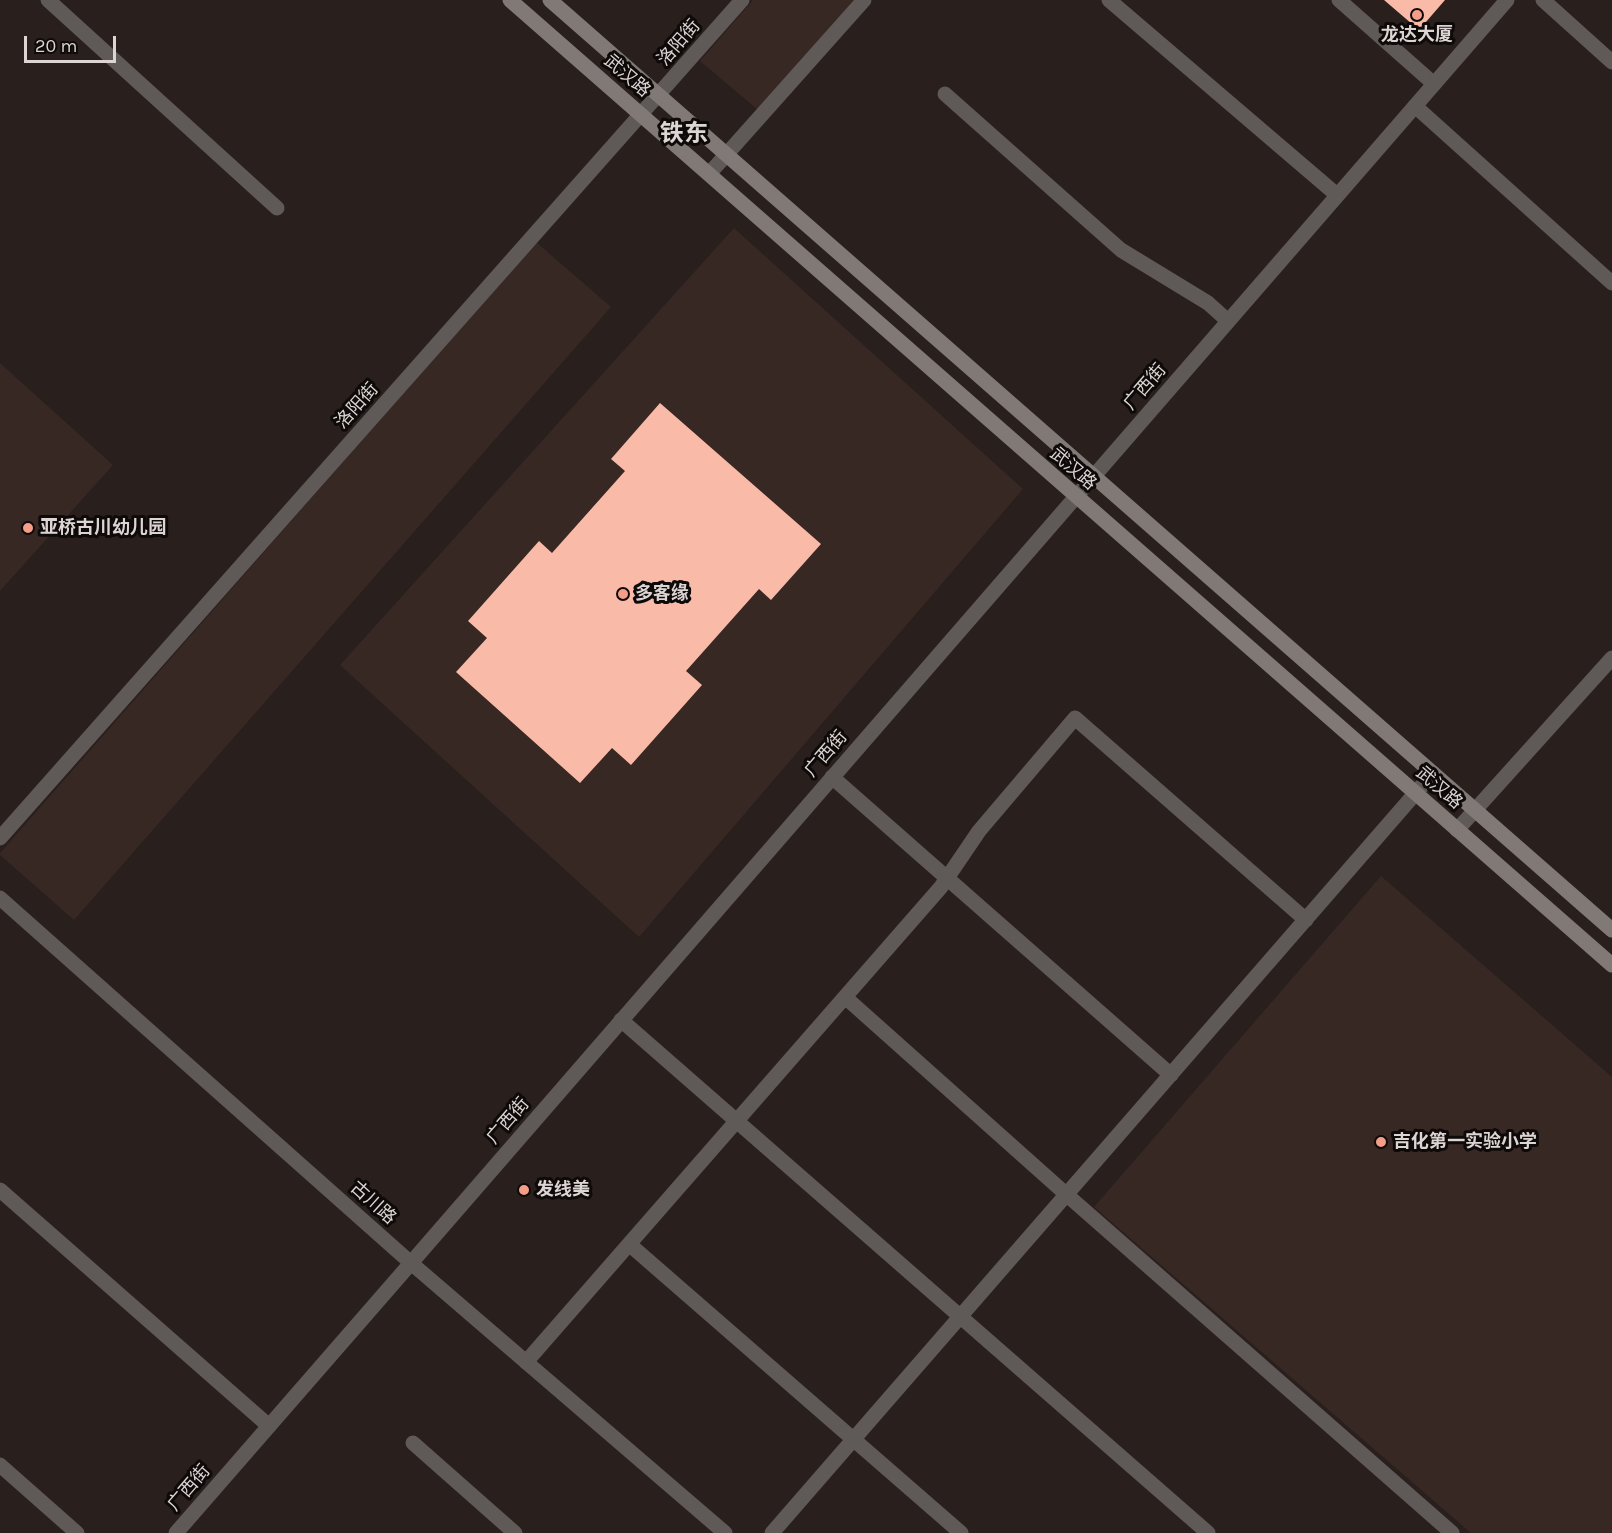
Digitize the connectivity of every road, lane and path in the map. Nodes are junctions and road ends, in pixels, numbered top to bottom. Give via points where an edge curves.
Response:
1 (48, 0) edge
2 (510, 0) edge
3 (550, 0) edge
4 (742, 0) edge
5 (864, 0) edge
6 (1109, 0) edge
7 (1340, 0) edge
8 (1507, 0) edge
9 (1543, 0) edge
10 (1612, 62) edge
11 (1434, 84) junction
12 (945, 94) dead end
13 (659, 95) junction
14 (1415, 106) junction
15 (642, 115) junction
16 (727, 155) junction
17 (709, 174) junction
18 (1337, 195) junction
19 (277, 208) dead end
20 (1612, 283) edge
21 (1228, 321) junction
22 (1093, 476) junction
23 (1075, 496) junction
24 (1612, 658) edge
25 (1433, 774) junction
26 (832, 777) junction
27 (1416, 794) junction
28 (1475, 810) junction
29 (1457, 830) junction
30 (0, 838) edge
31 (947, 878) junction
32 (1, 901) edge
33 (1306, 920) junction
34 (1612, 930) edge
35 (1612, 965) edge
36 (845, 997) junction
37 (621, 1020) junction
38 (1171, 1075) junction
39 (736, 1121) junction
40 (0, 1190) edge
41 (1067, 1195) junction
42 (629, 1244) junction
43 (411, 1263) junction
44 (960, 1317) junction
45 (526, 1362) junction
46 (269, 1426) junction
47 (854, 1440) junction
48 (413, 1443) dead end
49 (0, 1465) edge
50 (77, 1533) edge
51 (176, 1533) edge
52 (515, 1533) edge
53 (725, 1533) edge
54 (772, 1533) edge
55 (961, 1533) edge
56 (1208, 1533) edge
57 (1452, 1533) edge

1 - 19 street
2 - 15 main road, 武汉路
3 - 13 main road, 武汉路
4 - 13 street, 洛阳街
5 - 16 street
6 - 18 street
7 - 11 street
8 - 11 street, 广西街
9 - 10 street
11 - 14 street, 广西街
12 - 21 street via 1121,250 1208,303
13 - 15 street, 洛阳街
13 - 16 main road, 武汉路
14 - 18 street, 广西街
14 - 20 street
15 - 17 main road, 武汉路
15 - 30 street, 洛阳街
16 - 17 street
16 - 22 main road, 武汉路
17 - 23 main road, 武汉路
18 - 21 street, 广西街
21 - 22 street, 广西街
22 - 23 street, 广西街
22 - 25 main road, 武汉路
23 - 26 street, 广西街
23 - 27 main road, 武汉路
24 - 28 street
25 - 27 street
25 - 28 main road, 武汉路
26 - 31 street
26 - 37 street, 广西街
27 - 29 main road, 武汉路
27 - 33 street
28 - 29 street
28 - 34 main road, 武汉路
29 - 35 main road, 武汉路
31 - 33 street via 979,831 1075,718
31 - 36 street
31 - 38 street
32 - 43 street, 古川路
33 - 38 street
36 - 39 street
36 - 41 street
37 - 39 street
37 - 43 street, 广西街
38 - 41 street
39 - 42 street
39 - 44 street
40 - 46 street
41 - 44 street
41 - 57 street
42 - 45 street
42 - 47 street
43 - 45 street, 古川路
43 - 46 street, 广西街
44 - 47 street
44 - 56 street
45 - 53 street, 古川路
46 - 51 street, 广西街
47 - 54 street
47 - 55 street
48 - 52 street
49 - 50 street

